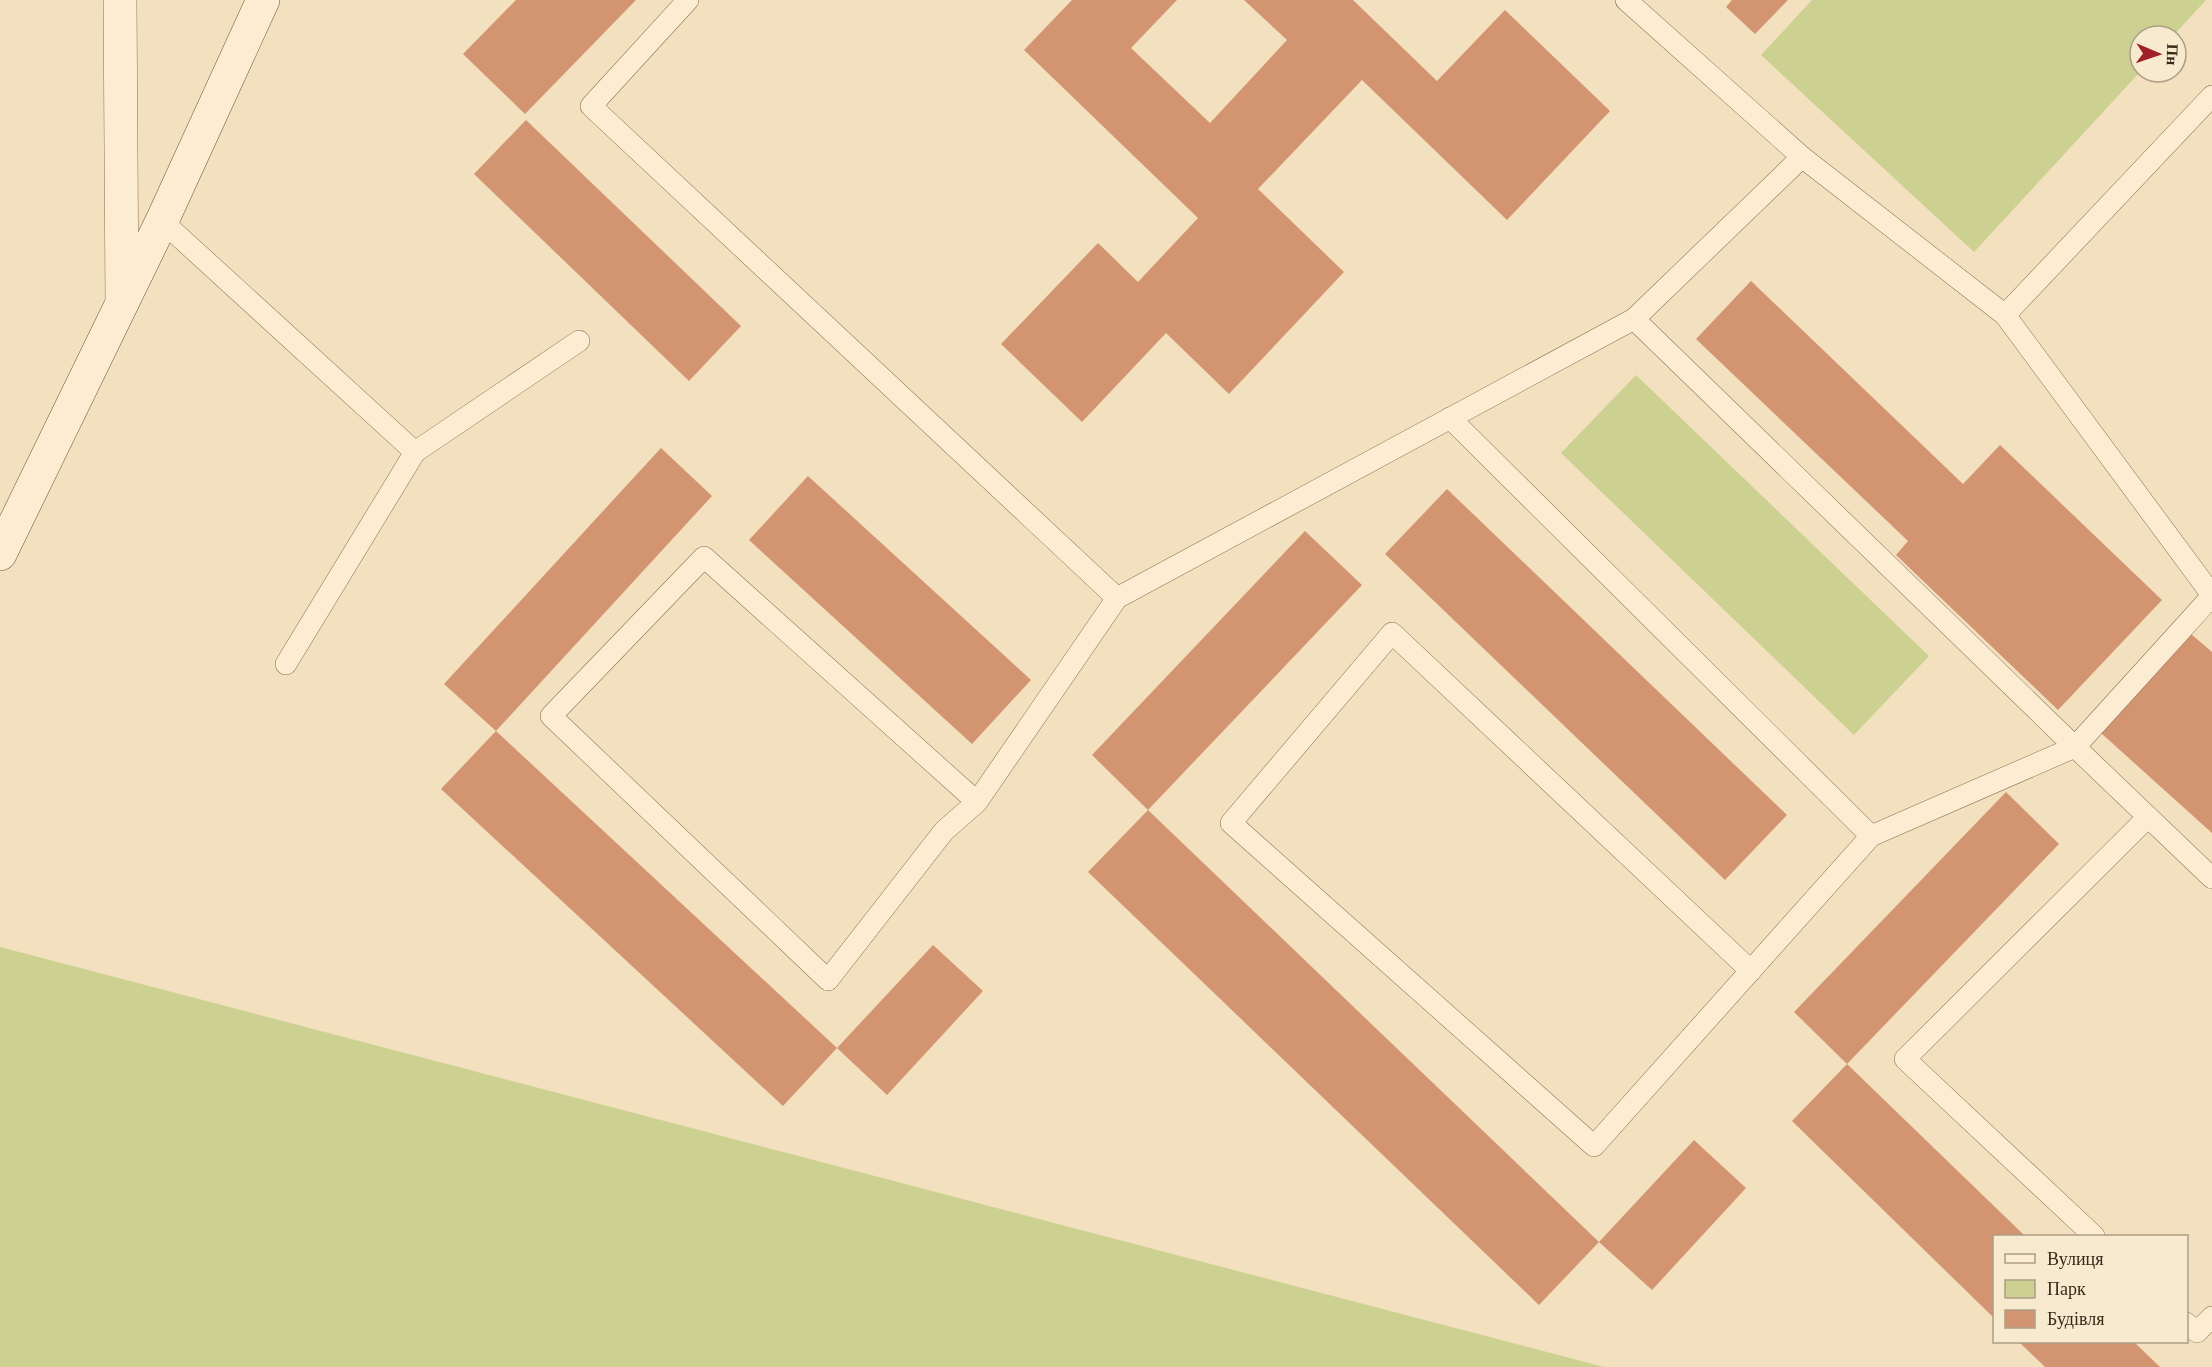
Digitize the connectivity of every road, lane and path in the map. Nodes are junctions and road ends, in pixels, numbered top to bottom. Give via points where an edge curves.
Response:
1 (120, 0) edge
2 (263, 0) edge
3 (688, 0) edge
4 (1626, 0) edge
5 (2212, 96) edge
6 (1802, 157) junction
7 (162, 220) junction
8 (122, 303) junction
9 (2005, 315) junction
10 (1634, 319) junction
11 (579, 341) dead end
12 (1450, 418) junction
13 (415, 452) junction
14 (0, 554) edge
15 (2212, 595) edge
16 (1117, 598) junction
17 (286, 664) dead end
18 (2075, 747) junction
19 (977, 802) junction
20 (2148, 817) junction
21 (1871, 836) junction
22 (2212, 878) edge
23 (1750, 971) junction
24 (2093, 1235) edge
25 (2212, 1317) edge
26 (2188, 1324) edge

1 - 8 street
2 - 7 street
3 - 16 lane via 591,106
4 - 6 lane
5 - 9 lane
6 - 9 lane
6 - 10 lane
7 - 8 street
7 - 13 lane
8 - 14 street
9 - 15 lane
10 - 12 lane
10 - 18 lane
11 - 13 lane
12 - 16 lane
12 - 21 lane
13 - 17 lane
15 - 18 lane
16 - 19 lane
18 - 20 lane
18 - 21 lane
19 - 19 lane via 944,831 828,981 551,716 704,556
20 - 22 lane
20 - 24 lane via 1905,1059
21 - 23 lane
23 - 23 lane via 1594,1146 1231,823 1392,633
25 - 26 lane via 2197,1332

